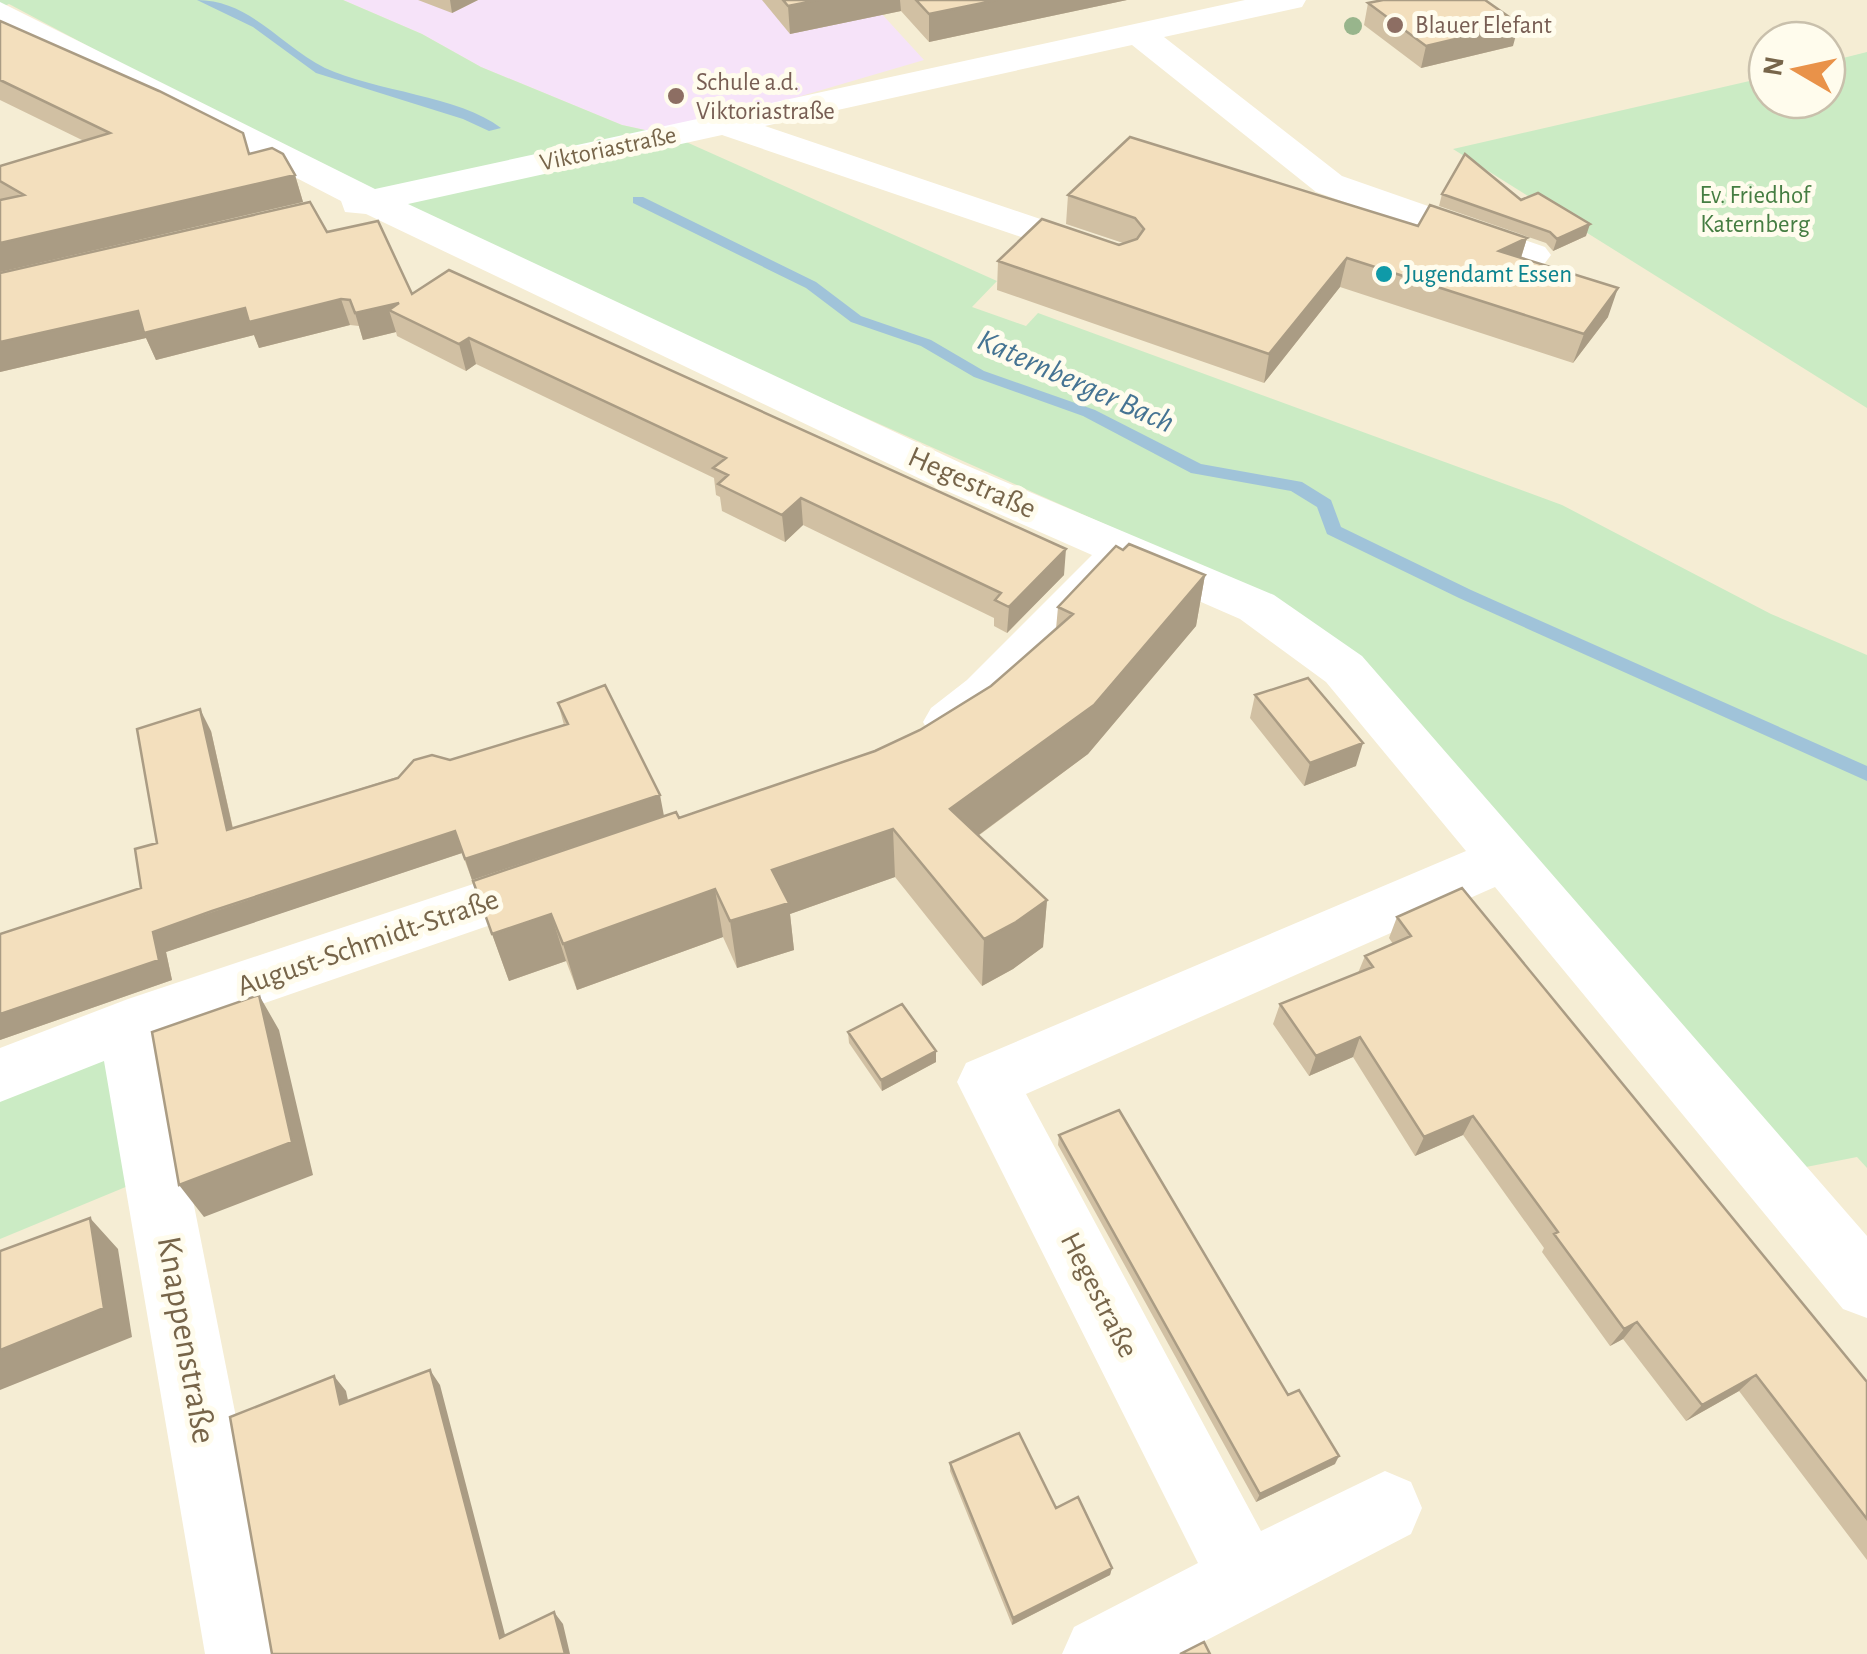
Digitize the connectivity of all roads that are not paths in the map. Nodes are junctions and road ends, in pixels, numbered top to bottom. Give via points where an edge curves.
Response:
1 (1290, 0) edge
2 (0, 12) edge
3 (1139, 34) junction
4 (640, 115) dead end
5 (712, 126) junction
6 (370, 201) junction
7 (314, 214) edge
8 (1531, 255) edge
9 (1117, 258) edge
10 (1124, 548) junction
11 (910, 748) edge
12 (1502, 860) junction
13 (596, 866) edge
14 (128, 1025) junction
15 (0, 1075) edge
16 (1867, 1286) edge
17 (1384, 1508) dead end
18 (1246, 1579) junction
19 (244, 1654) edge
20 (1101, 1654) edge

1 - 3 street, Viktoriastraße
2 - 6 street
3 - 5 street, Viktoriastraße
3 - 8 street via 1329,184
4 - 5 street
5 - 6 street, Viktoriastraße
5 - 9 street
6 - 7 street, Viktoriastraße
6 - 10 street, Hegestraße via 947,474
10 - 11 street via 985,693
10 - 12 street, Hegestraße via 1257,607 1344,669
12 - 16 street, Hegestraße
12 - 18 street, Hegestraße via 988,1082
13 - 14 street, August-Schmidt-Straße
14 - 15 street, August-Schmidt-Straße
14 - 19 street, Knappenstraße
17 - 18 street
18 - 20 street

